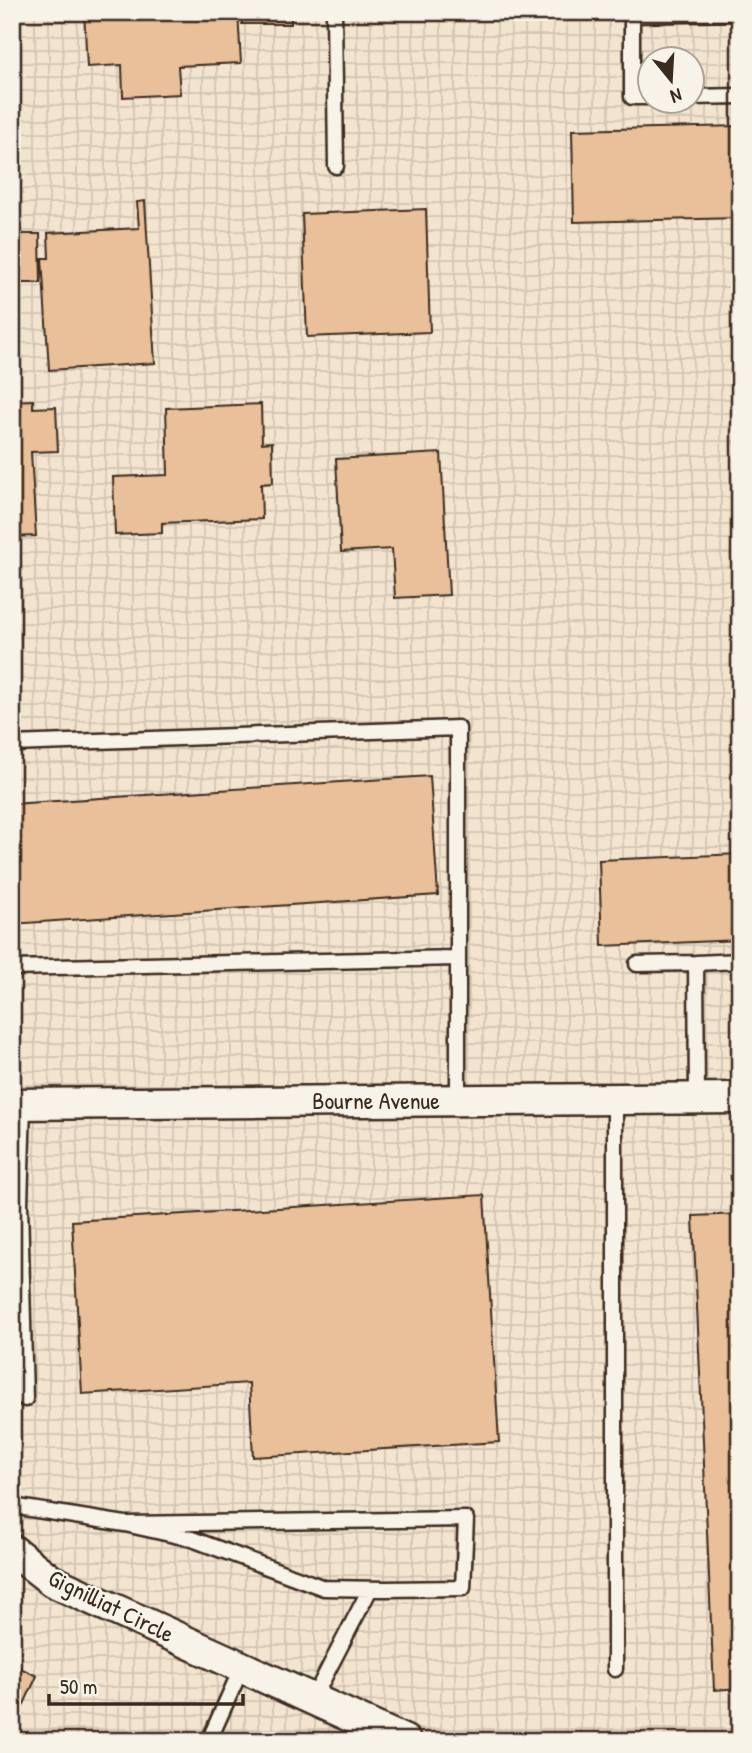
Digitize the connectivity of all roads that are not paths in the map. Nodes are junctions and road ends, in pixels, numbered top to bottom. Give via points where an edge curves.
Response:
1 (334, 12) edge
2 (740, 13) edge
3 (740, 96) edge
4 (636, 97) edge
5 (706, 97) edge
6 (336, 166) dead end
7 (12, 744) edge
8 (458, 958) junction
9 (740, 961) edge
10 (696, 963) junction
11 (637, 964) dead end
12 (12, 968) edge
13 (697, 1098) junction
14 (740, 1098) edge
15 (615, 1099) junction
16 (458, 1100) junction
17 (18, 1104) edge
18 (25, 1399) dead end
19 (12, 1506) edge
20 (125, 1524) junction
21 (12, 1550) edge
22 (370, 1589) junction
23 (242, 1667) junction
24 (615, 1669) dead end
25 (313, 1699) junction
26 (206, 1741) edge
27 (405, 1741) edge

1 - 6 lane
2 - 4 lane via 632,15 632,97
3 - 5 lane
7 - 8 lane via 458,728
8 - 12 lane
8 - 16 lane
9 - 10 lane
10 - 11 lane
10 - 13 lane
13 - 14 street, Bourne Avenue
13 - 15 street, Bourne Avenue
15 - 16 street, Bourne Avenue
15 - 24 lane
16 - 17 street, Bourne Avenue
17 - 18 lane
19 - 20 lane
20 - 22 lane via 192,1539 324,1588
20 - 22 lane via 466,1520 463,1588
21 - 23 street, Gignilliat Circle via 52,1581
22 - 25 lane
23 - 25 street, Gignilliat Circle
23 - 26 lane
25 - 27 street, Gignilliat Circle

